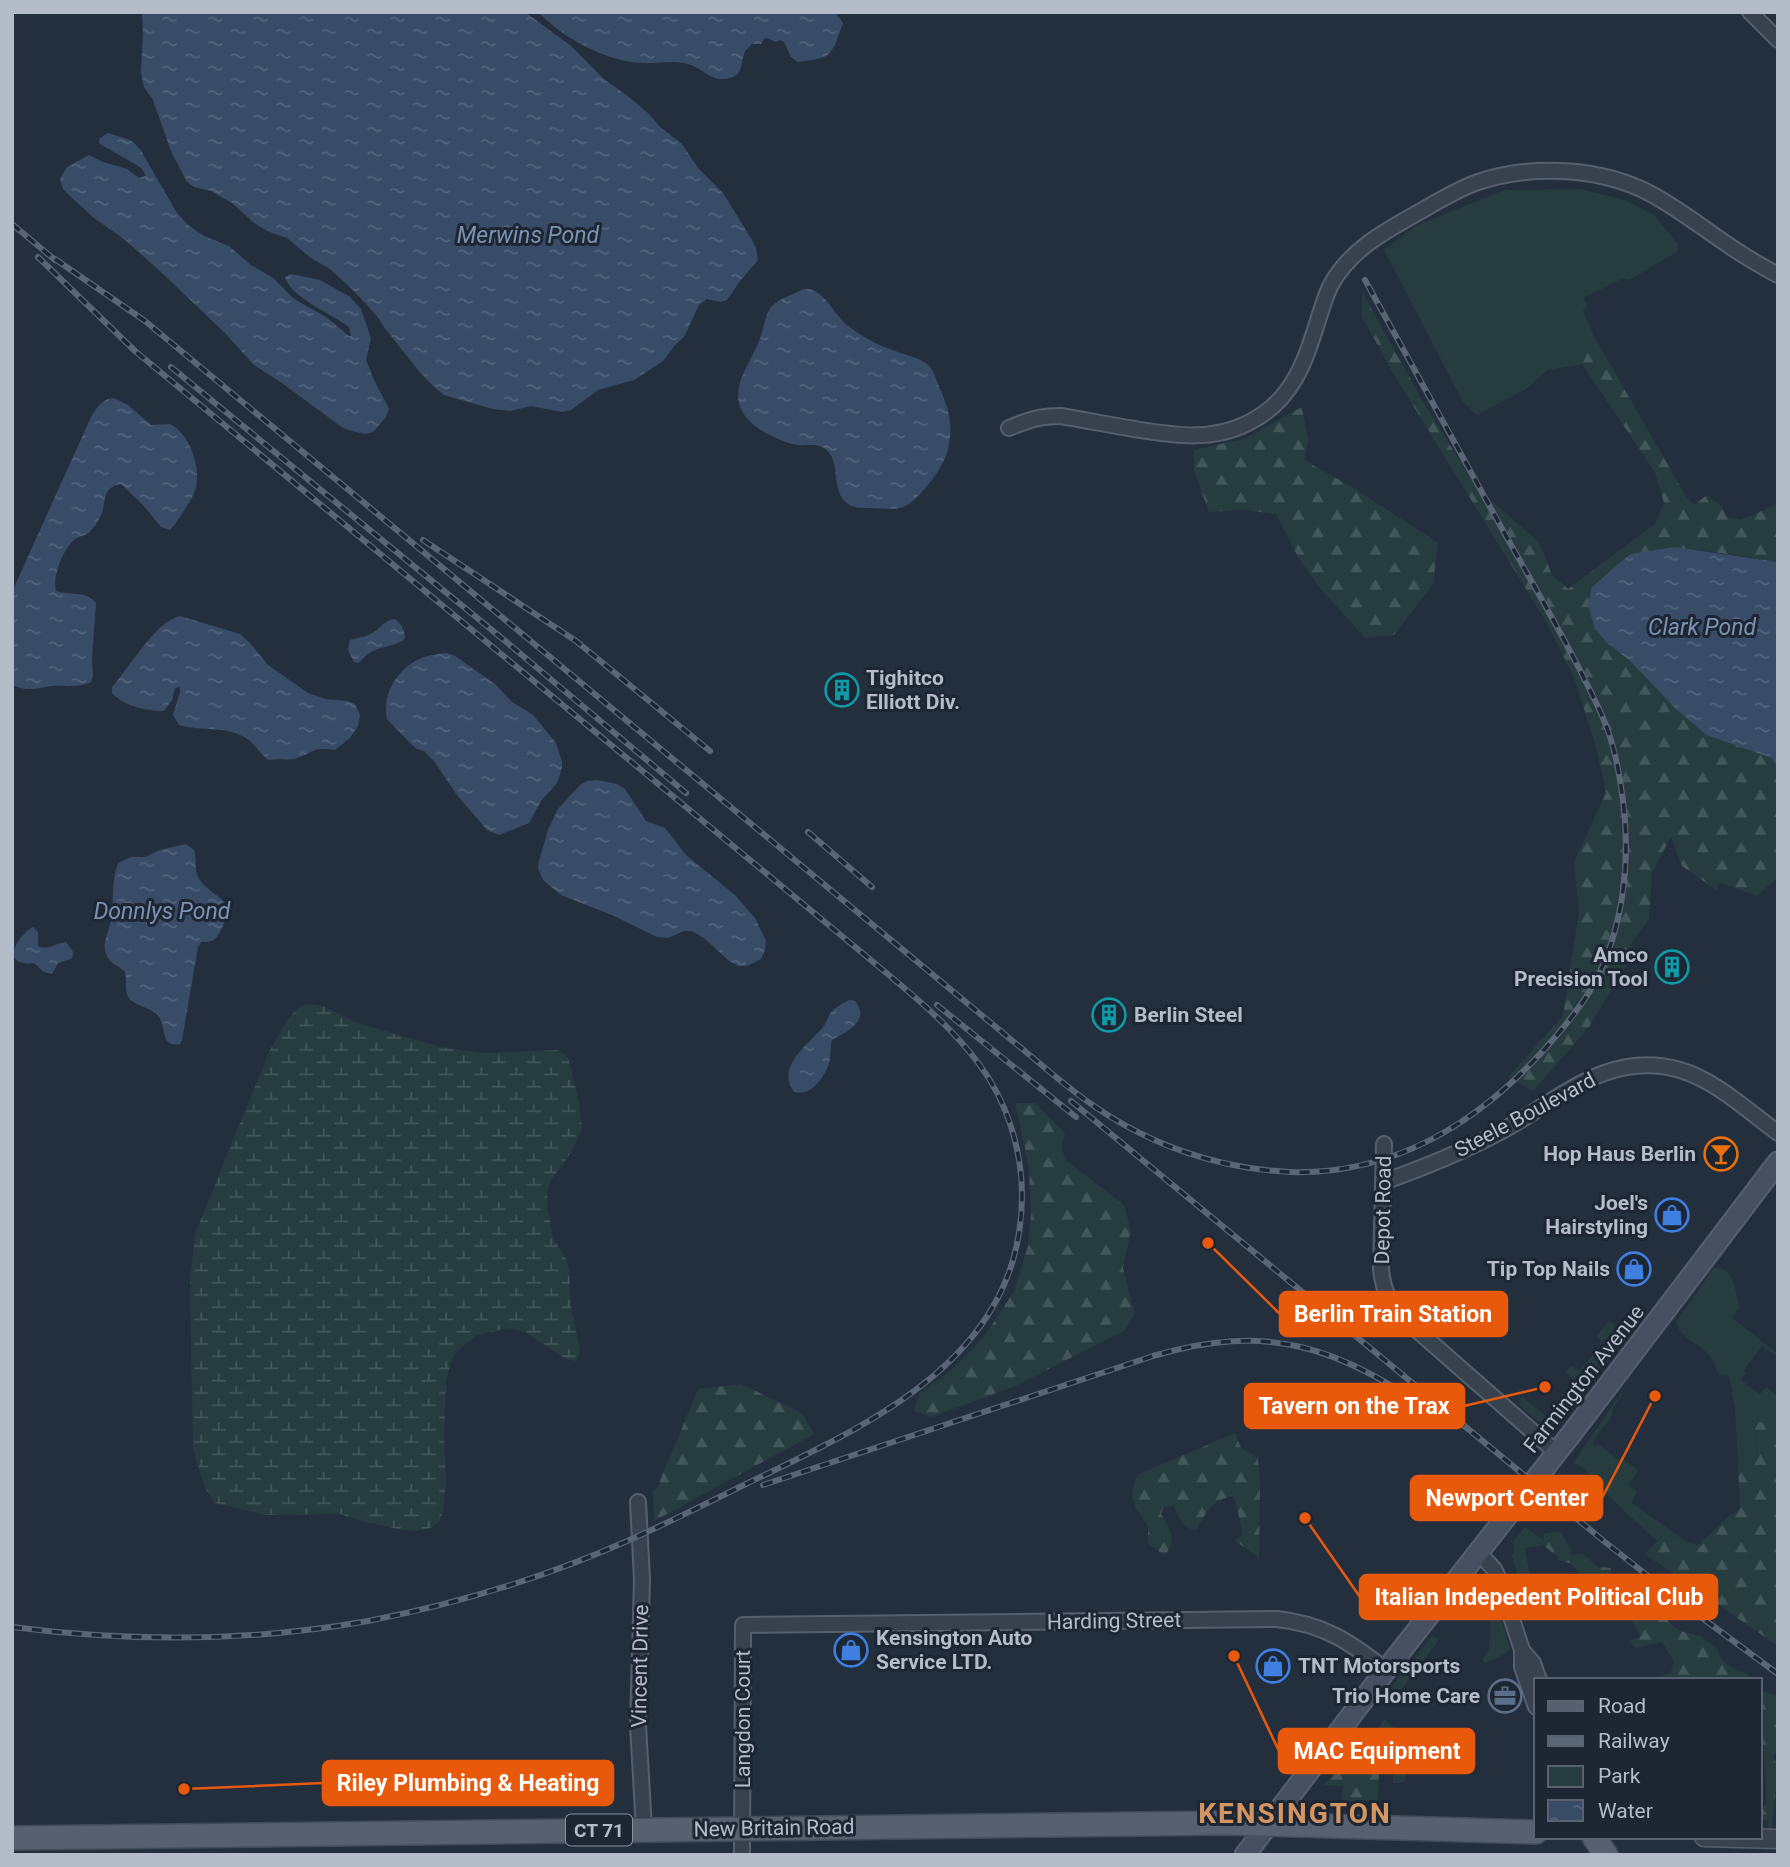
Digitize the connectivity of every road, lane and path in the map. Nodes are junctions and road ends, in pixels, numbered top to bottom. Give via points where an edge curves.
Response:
1 (1750, 12) edge
2 (1778, 40) edge
3 (1778, 275) edge
4 (1009, 428) dead end
5 (1778, 1133) edge
6 (1384, 1144) dead end
7 (1778, 1162) edge
8 (1383, 1182) junction
9 (1556, 1452) junction
10 (638, 1502) dead end
11 (1478, 1552) junction
12 (743, 1625) joint
13 (1386, 1670) junction
14 (1534, 1682) edge
15 (1268, 1824) junction
16 (742, 1828) junction
17 (644, 1829) junction
18 (1534, 1832) edge
19 (12, 1838) edge
20 (1595, 1839) edge
21 (742, 1855) edge
22 (1245, 1855) edge
23 (1605, 1855) edge

1 - 2 street
3 - 4 street via 1680,211 1623,182 1561,171 1500,176 1451,193 1351,257 1331,284 1295,381 1283,397 1250,423 1230,431 1191,436 1061,416 1044,416
5 - 8 street, Steele Boulevard via 1692,1074 1662,1066 1631,1066 1580,1083 1493,1136
6 - 8 street, Depot Road
7 - 9 main road, Farmington Avenue
8 - 9 street, Depot Road via 1382,1274 1394,1309
9 - 11 main road, Farmington Avenue
10 - 17 street, Vincent Drive via 642,1579 638,1726
11 - 13 main road, Farmington Avenue
11 - 14 street via 1494,1569 1521,1650 1532,1660
12 - 13 street, Harding Street via 1277,1619 1331,1633
12 - 16 street, Langdon Court
13 - 15 main road, Farmington Avenue
15 - 16 main road, New Britain Road / CT 71
15 - 18 main road, New Britain Road / CT 71
15 - 22 main road, Farmington Avenue
16 - 17 main road, New Britain Road / CT 71
16 - 21 street, Langdon Court
17 - 19 main road, New Britain Road / CT 71
20 - 23 main road

